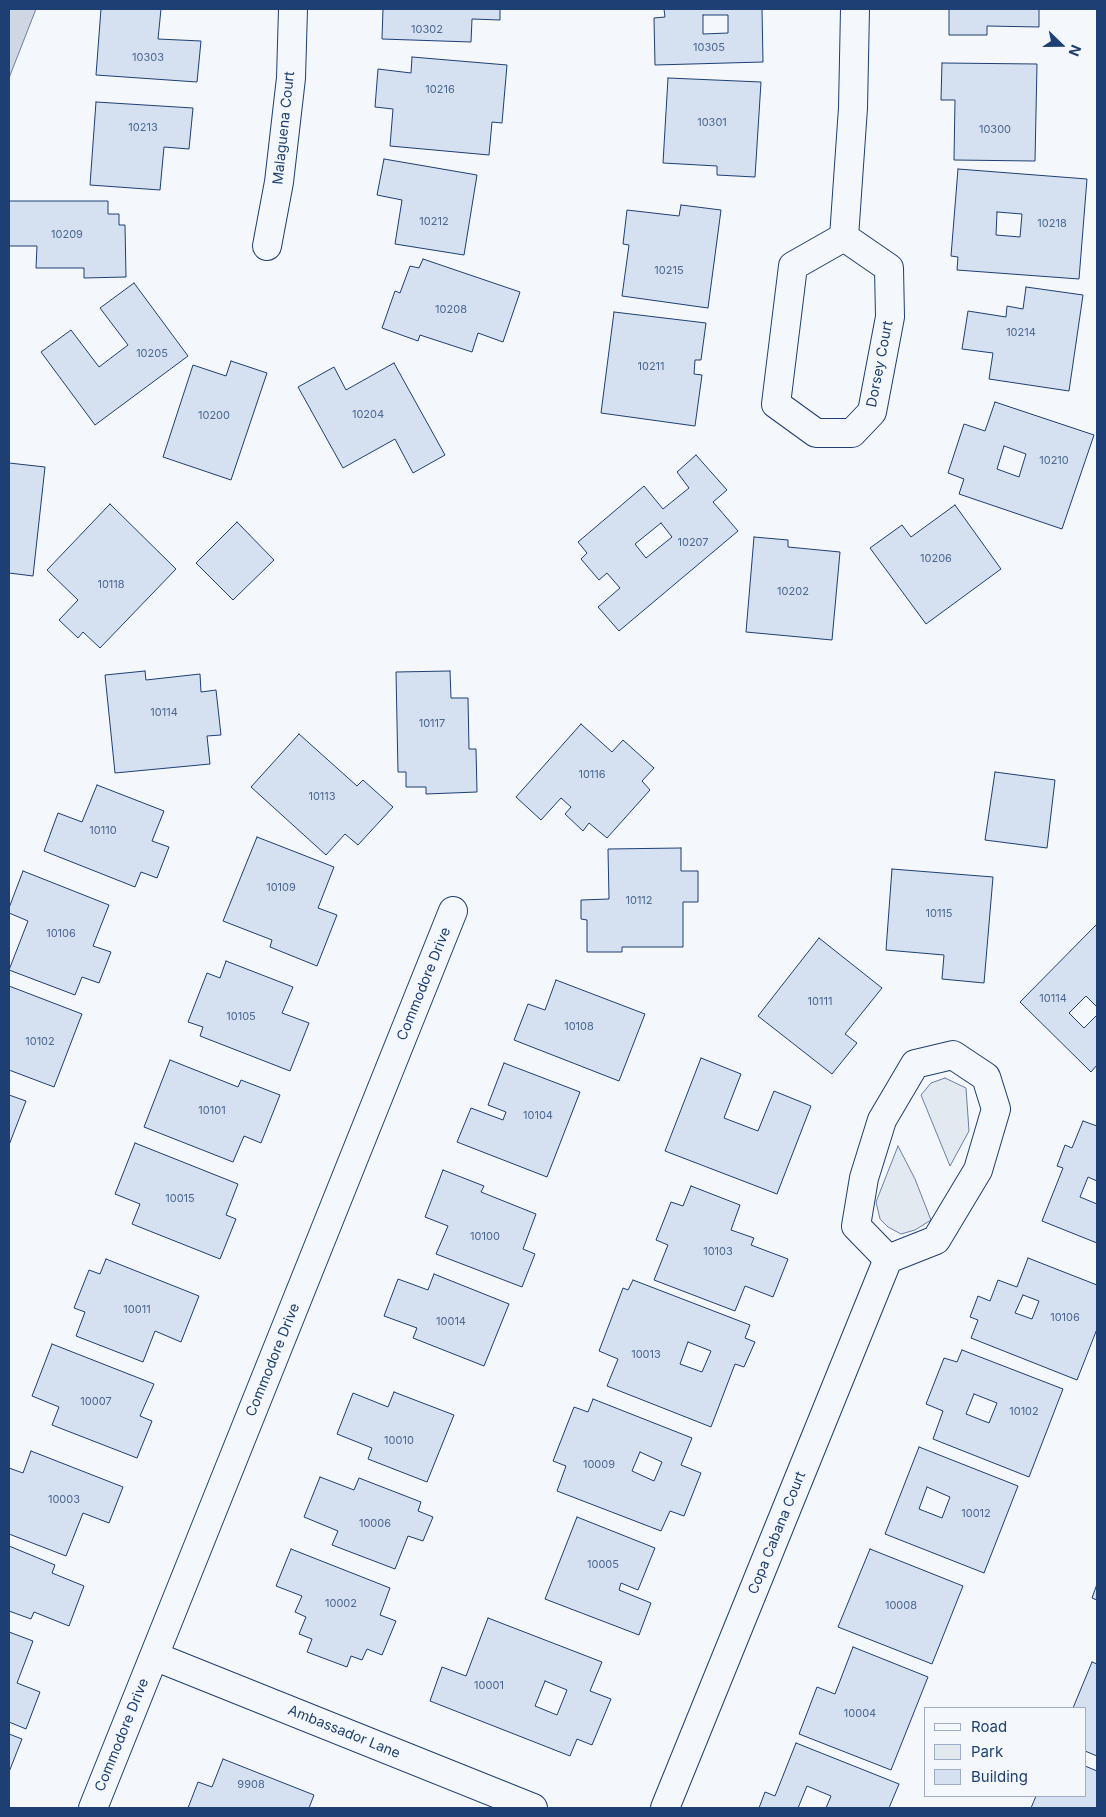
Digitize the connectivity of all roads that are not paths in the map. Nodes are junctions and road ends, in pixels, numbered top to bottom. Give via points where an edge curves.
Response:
1 (293, 9) edge
2 (855, 9) edge
3 (844, 237) junction
4 (267, 246) dead end
5 (453, 911) dead end
6 (888, 1259) junction
7 (154, 1656) junction
8 (93, 1808) edge
9 (533, 1808) edge
10 (665, 1808) edge

1 - 4 street, Malaguena Court via 291,78 279,182
2 - 3 street via 853,108
3 - 3 street, Dorsey Court via 793,266 776,404 816,433 852,433 872,412 890,317 889,268
5 - 7 street, Commodore Drive
6 - 6 street via 936,1240 978,1170 996,1110 986,1077 952,1055 915,1064 882,1120 864,1178 856,1226
6 - 10 street, Copa Cabana Court
7 - 8 street, Commodore Drive
7 - 9 street, Ambassador Lane

